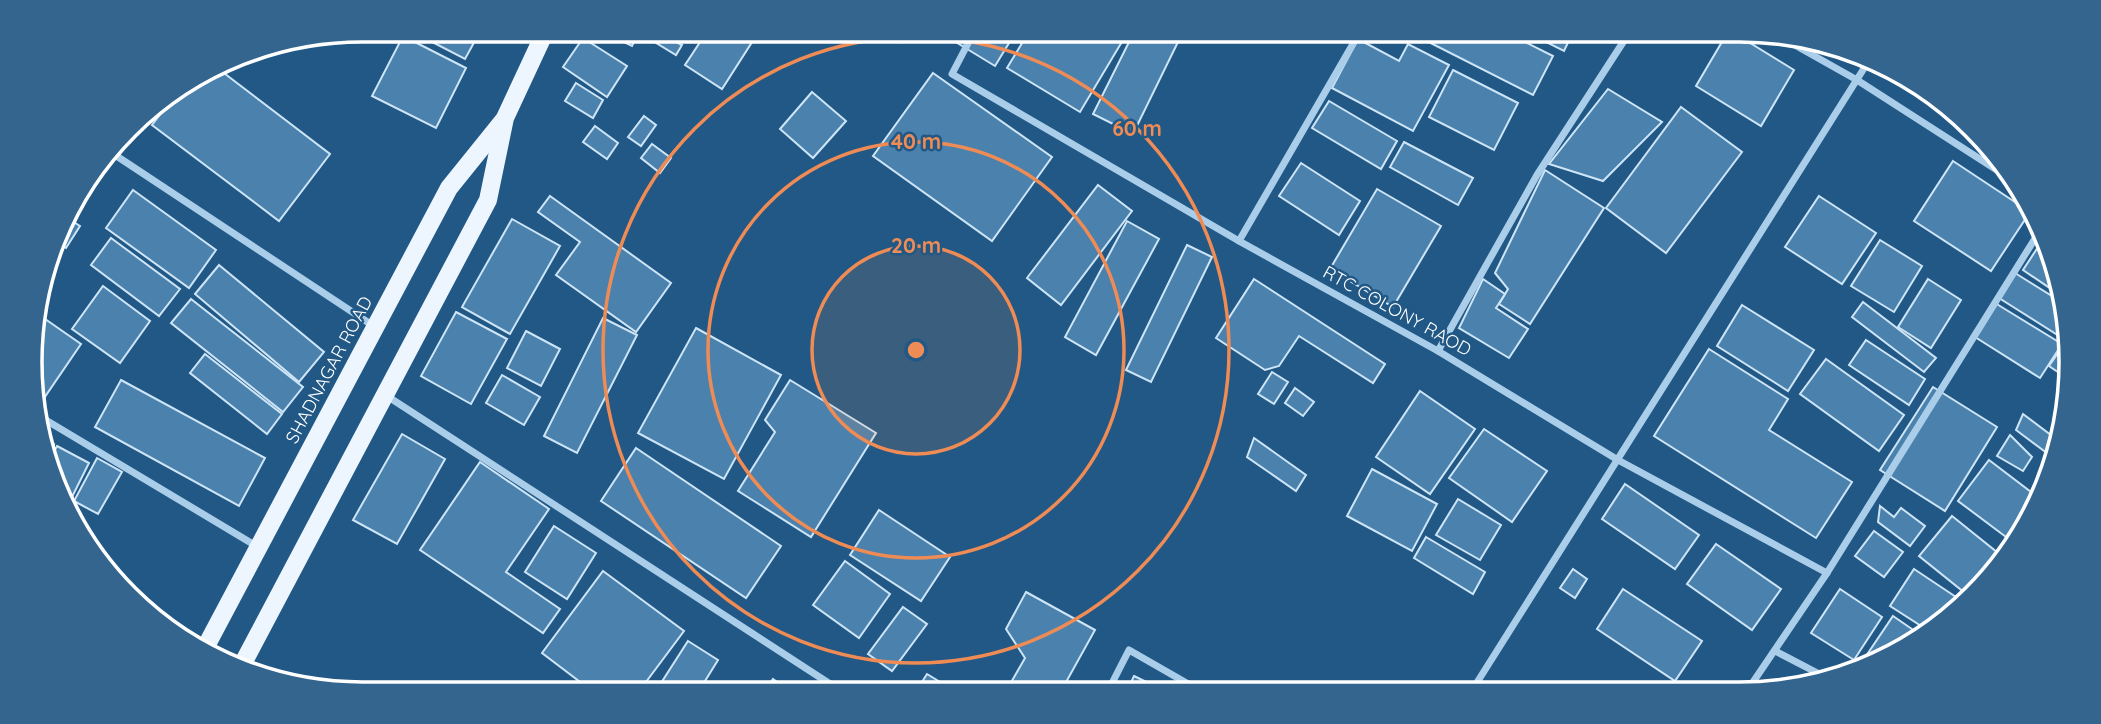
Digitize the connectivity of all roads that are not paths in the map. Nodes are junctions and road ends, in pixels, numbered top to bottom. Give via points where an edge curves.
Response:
1 (540, 42) edge
2 (969, 42) edge
3 (1354, 42) edge
4 (1623, 42) edge
5 (1800, 48) edge
6 (1865, 68) edge
7 (1857, 80) junction
8 (505, 118) junction
9 (117, 156) edge
10 (1994, 168) edge
11 (2035, 239) edge
12 (1239, 242) junction
13 (376, 328) junction
14 (1438, 351) junction
15 (385, 395) junction
16 (48, 421) edge
17 (1618, 460) junction
18 (258, 548) junction
19 (1827, 573) junction
20 (208, 642) edge
21 (1775, 651) junction
22 (245, 660) edge
23 (1816, 672) edge
24 (1754, 681) edge
25 (827, 682) edge
26 (1113, 682) edge
27 (1186, 682) edge
28 (1477, 682) edge

1 - 8 main road, SHADNAGAR ROAD
2 - 12 street, RTC COLONY RAOD via 952,74
3 - 12 street
4 - 14 street via 1537,175
5 - 7 street
6 - 7 street
7 - 10 street
7 - 17 street
8 - 13 main road, SHADNAGAR ROAD via 449,188
8 - 15 main road, SHADNAGAR ROAD via 488,200
9 - 13 street
11 - 19 street
12 - 14 street, RTC COLONY RAOD
13 - 18 main road, SHADNAGAR ROAD
14 - 17 street, RTC COLONY RAOD
15 - 22 main road, SHADNAGAR ROAD
15 - 25 street
16 - 18 street
17 - 19 street, RTC COLONY RAOD
17 - 28 street
18 - 20 main road, SHADNAGAR ROAD
19 - 21 street
21 - 23 street
21 - 24 street
26 - 27 street via 1129,650

